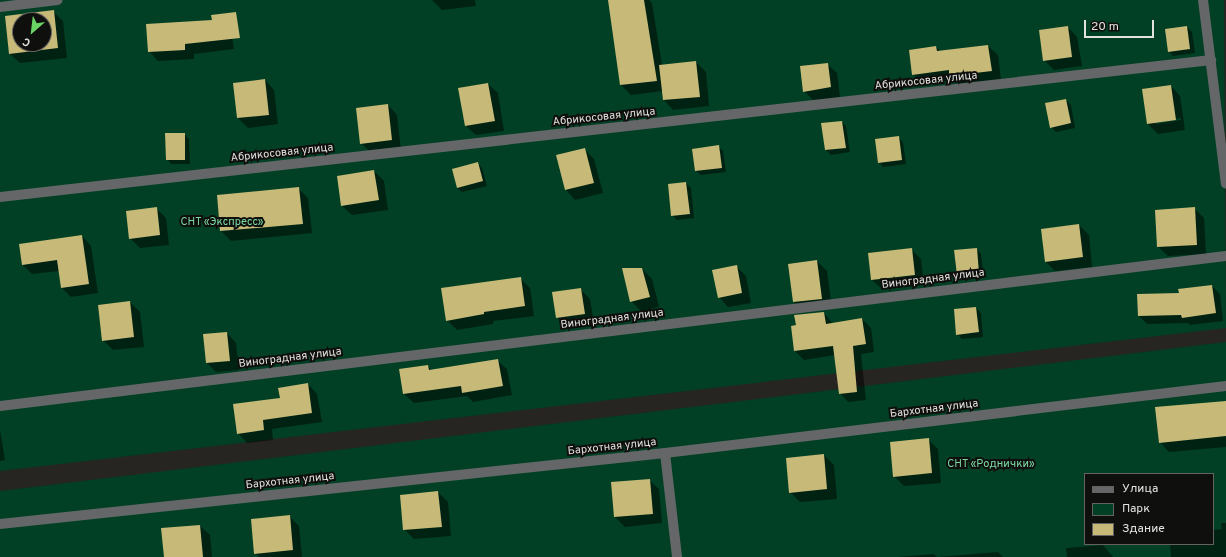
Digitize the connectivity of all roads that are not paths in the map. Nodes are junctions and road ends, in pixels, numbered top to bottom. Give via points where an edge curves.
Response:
1 (58, 0) edge
2 (1203, 0) edge
3 (0, 7) edge
4 (1211, 60) junction
5 (1226, 184) edge
6 (0, 197) edge
7 (1226, 256) edge
8 (1226, 386) edge
9 (0, 406) edge
10 (665, 453) junction
11 (0, 524) edge
12 (677, 557) edge

1 - 3 street
2 - 4 street
4 - 5 street
4 - 6 street, Абрикосовая улица
7 - 9 street, Виноградная улица
8 - 10 street, Бархотная улица
10 - 11 street, Бархотная улица
10 - 12 street

